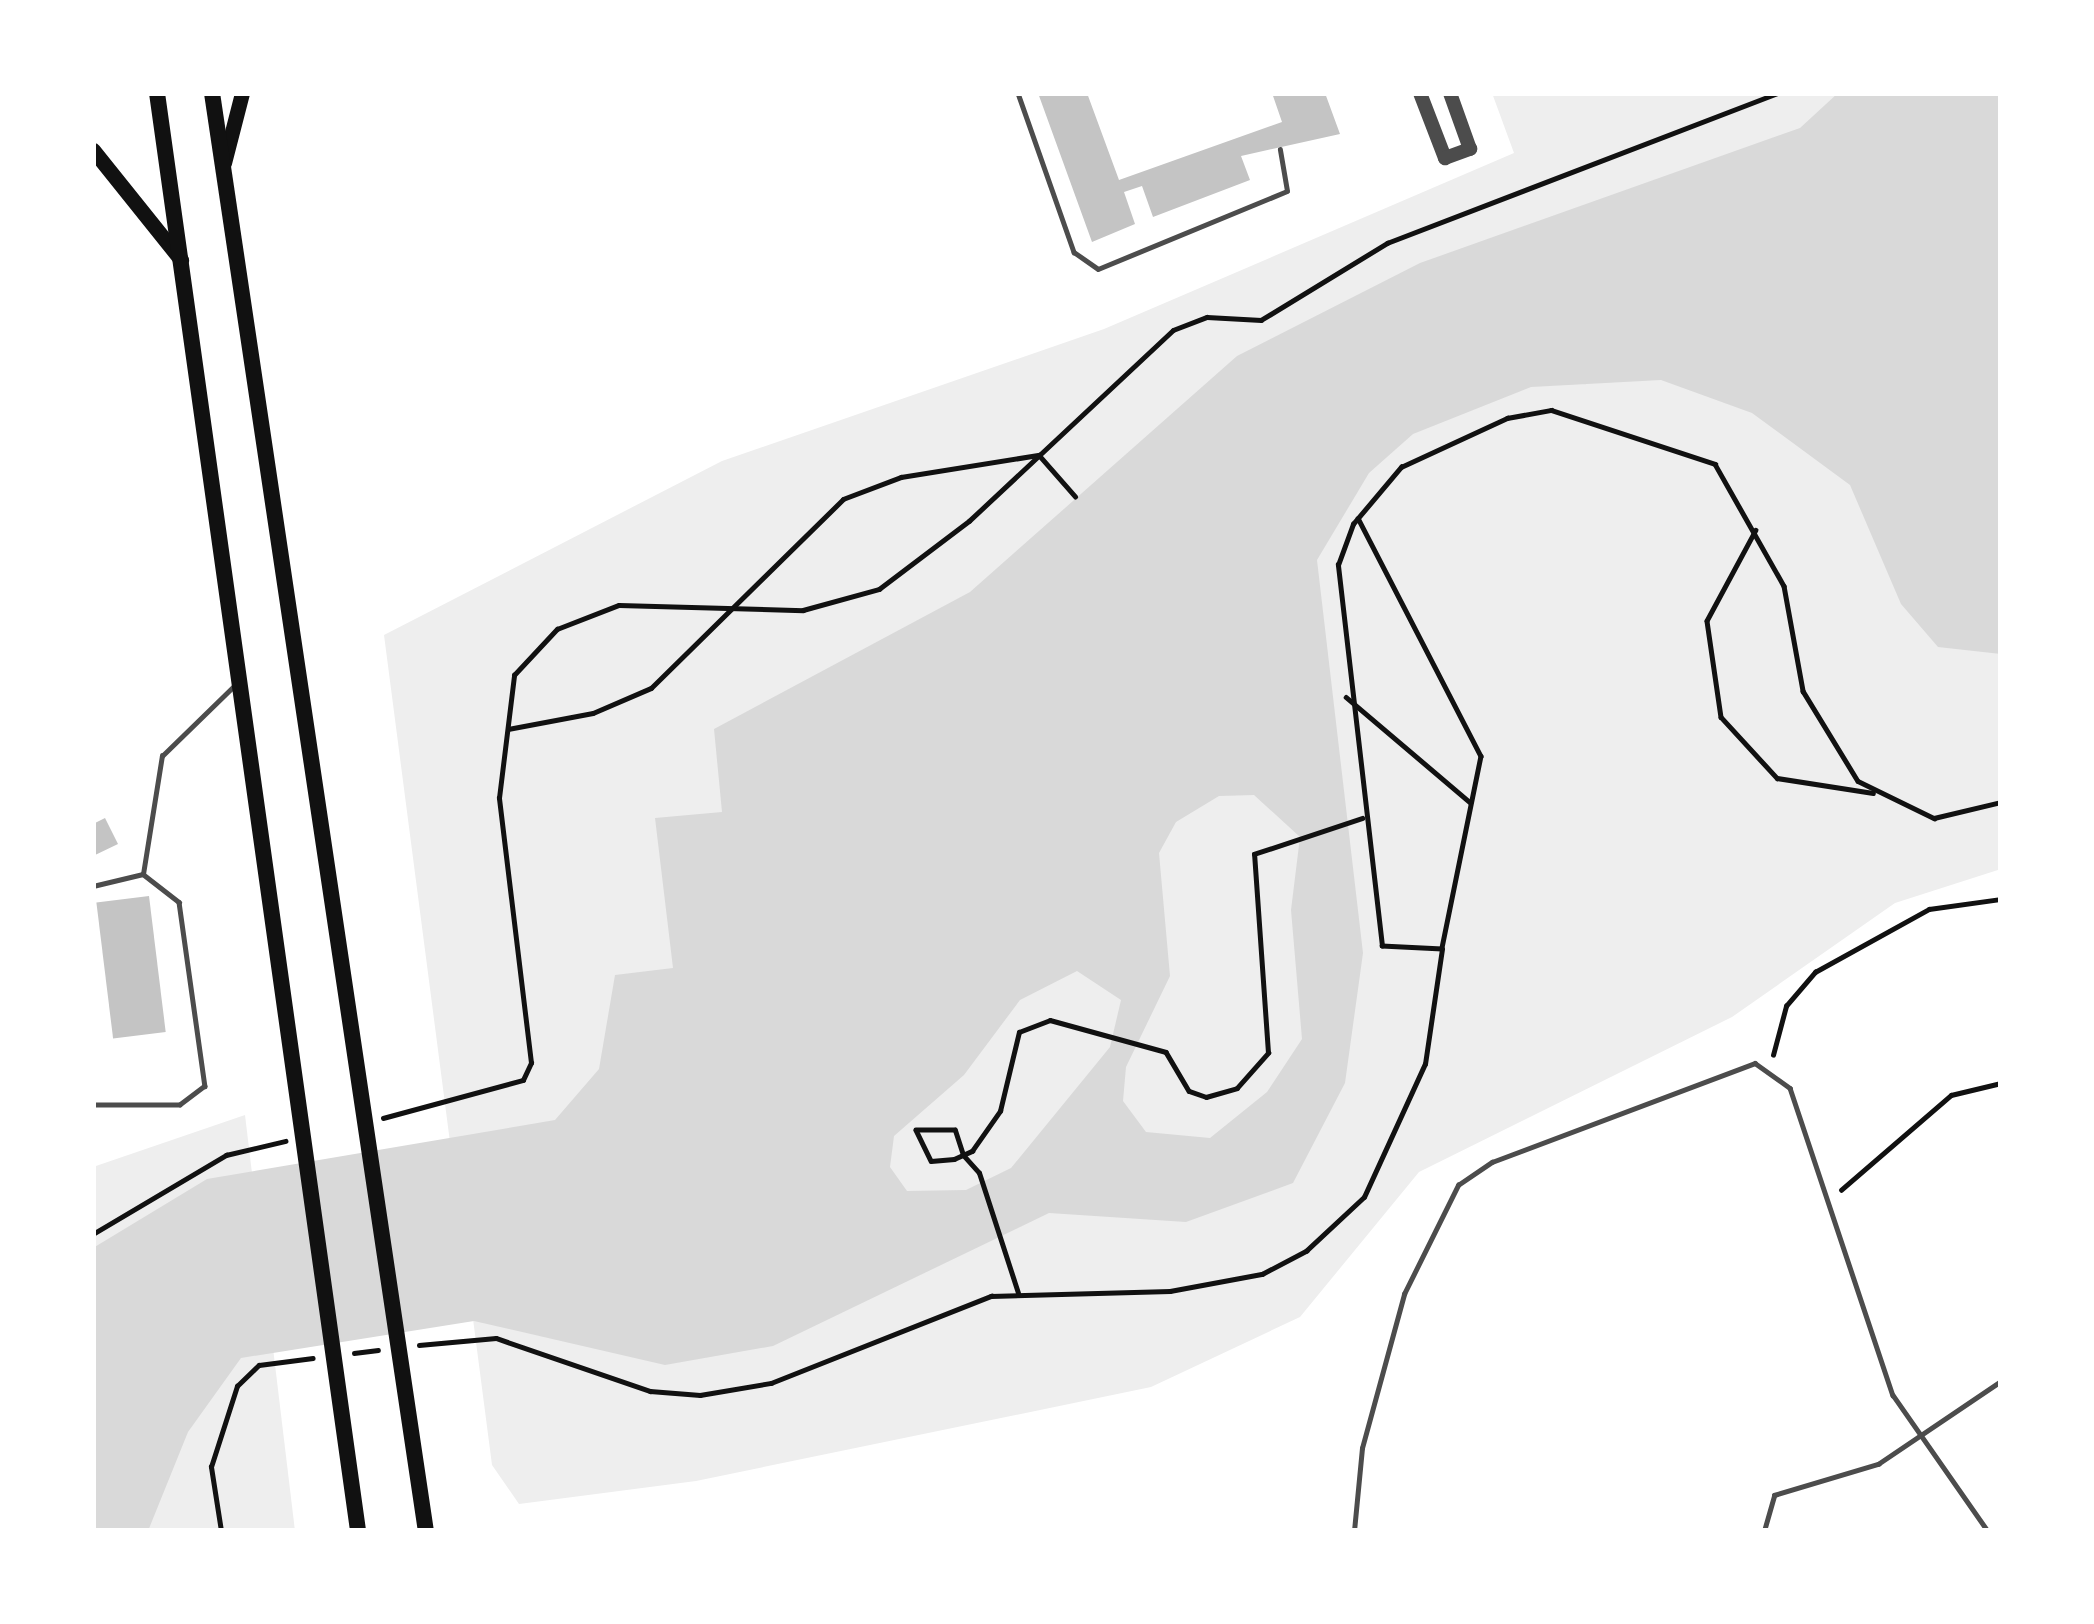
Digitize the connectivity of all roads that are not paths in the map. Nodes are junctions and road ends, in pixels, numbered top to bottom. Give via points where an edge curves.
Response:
1 (157, 93) edge
2 (212, 93) edge
3 (242, 93) edge
4 (1018, 93) edge
5 (1420, 93) edge
6 (1450, 93) edge
7 (93, 150) edge
8 (1280, 151) dead end
9 (224, 166) junction
10 (183, 263) junction
11 (247, 675) junction
12 (143, 874) junction
13 (93, 886) edge
14 (93, 1105) edge
15 (2001, 1381) edge
16 (1918, 1436) junction
17 (358, 1531) edge
18 (425, 1531) edge
19 (1354, 1531) edge
20 (1764, 1531) edge
21 (1988, 1531) edge

1 - 10 main road
2 - 9 main road
3 - 9 main road
4 - 8 lane via 1074,252 1098,269 1287,191
5 - 6 street via 1445,158 1470,149
7 - 10 main road
9 - 18 main road
10 - 11 main road
11 - 12 lane via 162,756
11 - 17 main road via 300,1131
12 - 13 lane
12 - 14 lane via 163,880 183,912 205,1086 180,1105
15 - 16 lane
16 - 19 lane via 1876,1358 1790,1088 1770,1065 1702,1078 1458,1185 1404,1294 1362,1448
16 - 20 lane via 1879,1464 1774,1495
16 - 21 lane

